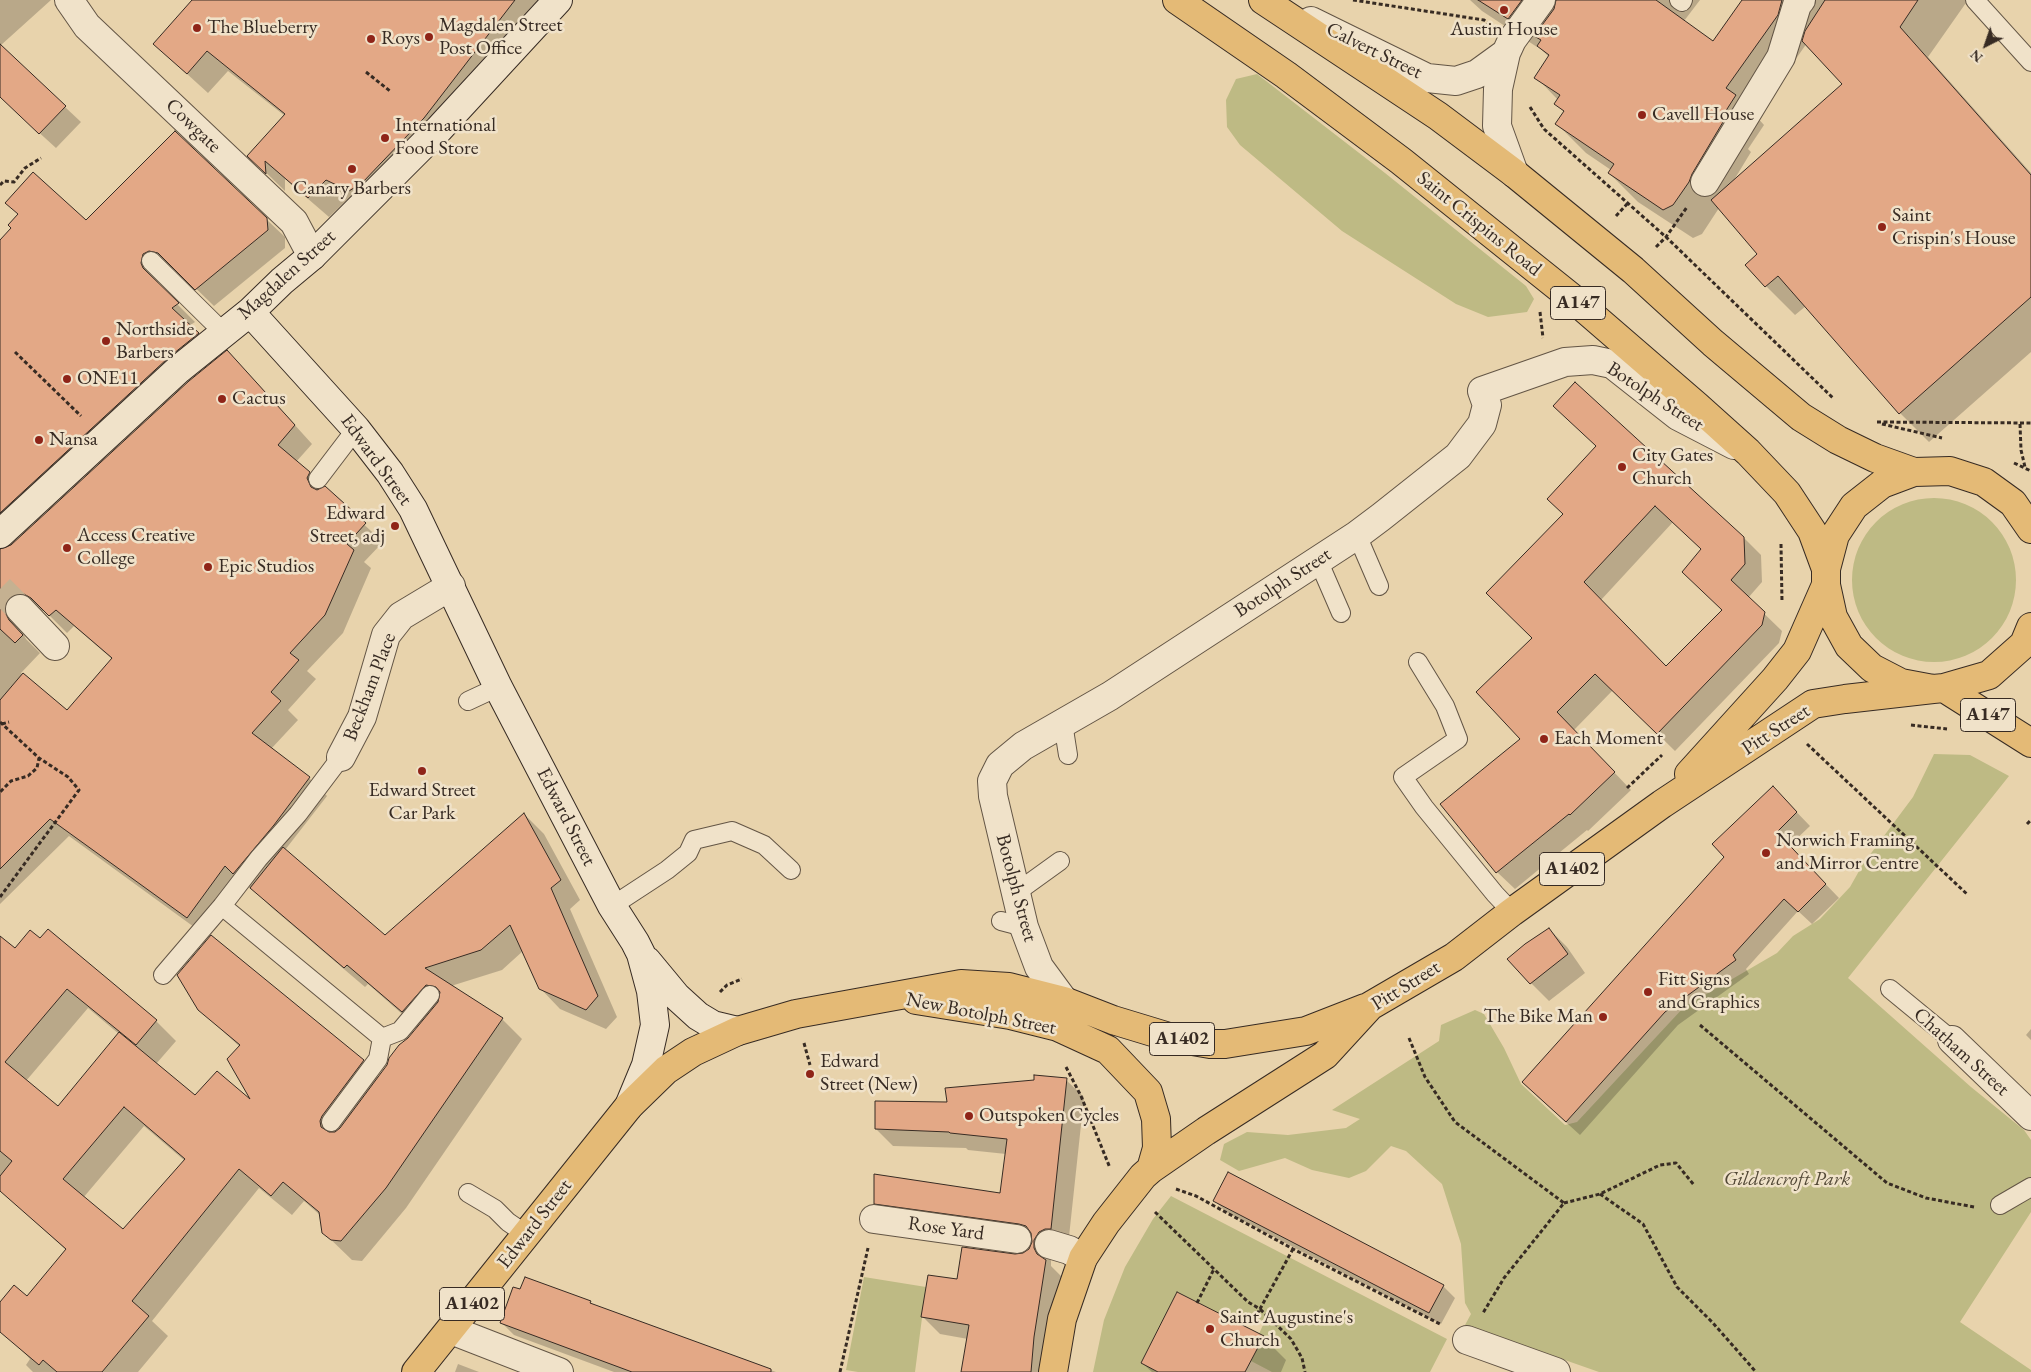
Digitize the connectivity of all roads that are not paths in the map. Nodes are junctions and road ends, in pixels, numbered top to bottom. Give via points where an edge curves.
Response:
1 (558, 0) edge
2 (1177, 0) edge
3 (1263, 0) edge
4 (1269, 0) edge
5 (1540, 0) edge
6 (1678, 0) edge
7 (1683, 0) edge
8 (1801, 0) edge
9 (1975, 0) edge
10 (71, 1) edge
11 (1509, 47) junction
12 (2031, 62) edge
13 (1514, 173) junction
14 (1705, 182) road end
15 (312, 256) junction
16 (151, 260) dead end
17 (250, 312) junction
18 (223, 332) junction
19 (356, 429) junction
20 (1748, 452) junction
21 (1914, 472) junction
22 (318, 479) dead end
23 (2031, 529) edge
24 (0, 534) edge
25 (1357, 535) junction
26 (1318, 560) junction
27 (1826, 577) junction
28 (450, 586) junction
29 (1379, 586) dead end
30 (20, 610) tunnel mouth
31 (1340, 614) dead end
32 (2031, 627) edge
33 (55, 646) dead end
34 (1418, 662) dead end
35 (498, 686) junction
36 (1939, 688) junction
37 (468, 701) dead end
38 (1063, 723) junction
39 (2031, 743) edge
40 (1068, 755) dead end
41 (341, 757) joint
42 (1662, 804) junction
43 (1060, 860) dead end
44 (791, 870) dead end
45 (1017, 892) junction
46 (222, 906) junction
47 (612, 906) junction
48 (1512, 912) junction
49 (641, 954) junction
50 (162, 975) dead end
51 (1890, 990) dead end
52 (430, 995) dead end
53 (893, 997) junction
54 (1064, 1001) junction
55 (1370, 1006) junction
56 (738, 1031) junction
57 (382, 1038) junction
58 (1952, 1040) joint
59 (628, 1106) junction
60 (2031, 1116) edge
61 (331, 1122) dead end
62 (1147, 1172) junction
63 (2031, 1187) edge
64 (468, 1192) dead end
65 (2000, 1205) road end
66 (874, 1220) road end
67 (527, 1235) junction
68 (1018, 1239) dead end
69 (1049, 1244) dead end
70 (1083, 1258) junction
71 (451, 1330) junction
72 (1467, 1340) road end
73 (416, 1372) edge
74 (559, 1372) edge
75 (1053, 1372) edge
76 (1556, 1372) edge

1 - 15 street, Magdalen Street via 439,129
2 - 20 main road, Saint Crispins Road / A147 via 1286,75 1401,162 1592,315
3 - 13 main road, Saint Crispins Road / A147 via 1438,116
4 - 11 street, Calvert Street via 1426,78 1456,81 1477,74
5 - 11 street, Calvert Street
6 - 7 lane
8 - 14 street via 1781,57
9 - 12 lane
10 - 15 street, Cowgate via 86,26 294,222
11 - 13 street, Calvert Street via 1498,88 1496,126
13 - 21 main road, Saint Crispins Road / A147 via 1633,270 1801,417 1838,440
15 - 17 street, Magdalen Street
16 - 18 lane
17 - 18 street, Magdalen Street
17 - 19 street, Edward Street
18 - 24 street, Magdalen Street via 103,437
19 - 22 lane
19 - 28 street, Edward Street via 390,473 412,509
20 - 25 street, Botolph Street via 1678,416 1612,364 1594,360 1565,362 1482,391 1487,404 1482,424 1458,456
20 - 27 main road, Saint Crispins Road / A147 via 1787,493 1812,531
21 - 23 main road, Saint Crispins Road via 1950,471 1984,482 2013,503
21 - 27 main road, Saint Crispins Road via 1882,484 1854,506 1835,535
25 - 26 street, Botolph Street
25 - 29 lane
26 - 31 lane
26 - 38 street, Botolph Street via 1110,696
27 - 36 main road, Saint Crispins Road via 1833,617 1849,646 1860,657 1872,668 1901,683
27 - 42 main road, Pitt Street / A1402 via 1797,651
28 - 35 street, Edward Street
28 - 41 street, Beckham Place via 400,616 386,635 362,716
30 - 33 street
32 - 36 main road, Saint Crispins Road via 2024,644 1989,675
34 - 48 lane via 1446,706 1458,739 1403,777 1424,807
35 - 37 lane
35 - 47 street, Edward Street
36 - 39 main road, Saint Crispins Road / A147
36 - 42 main road, Pitt Street / A1402 via 1813,704
38 - 40 lane
38 - 45 street, Botolph Street via 1023,746 1000,765 992,781 994,803
41 - 46 lane
42 - 48 main road, Pitt Street / A1402
43 - 45 lane
44 - 47 lane via 764,845 732,831 694,840 688,853 667,870
45 - 54 street, Botolph Street via 1013,924
46 - 50 lane
46 - 57 lane
47 - 49 street, Edward Street
48 - 55 main road, Pitt Street / A1402 via 1454,957
49 - 56 street, New Botolph Street via 676,996 698,1016 713,1025
49 - 59 street, Edward Street via 651,991 655,1025 646,1065
51 - 58 lane, Chatham Street
52 - 57 lane via 400,1031
53 - 54 main road, New Botolph Street / A1402 via 961,984 1009,987
53 - 56 main road, New Botolph Street / A1402 via 796,1014
53 - 62 main road, New Botolph Street / A1402 via 1043,1023 1108,1050 1148,1092 1156,1119 1156,1148
54 - 55 main road, New Botolph Street / A1402 via 1169,1037 1210,1044 1306,1031
55 - 62 main road, Pitt Street / A1402 via 1325,1055
56 - 59 main road, New Botolph Street / A1402 via 693,1052 666,1070
57 - 61 lane via 378,1059
58 - 60 street, Chatham Street
59 - 67 main road, Edward Street / A1402
62 - 70 main road, A1402
63 - 65 lane
64 - 67 lane
66 - 68 street, Rose Yard
67 - 71 main road, Edward Street / A1402
69 - 70 street
70 - 75 main road, A1402 via 1062,1319
71 - 73 main road, Edward Street / A1402
71 - 74 street
72 - 76 street

